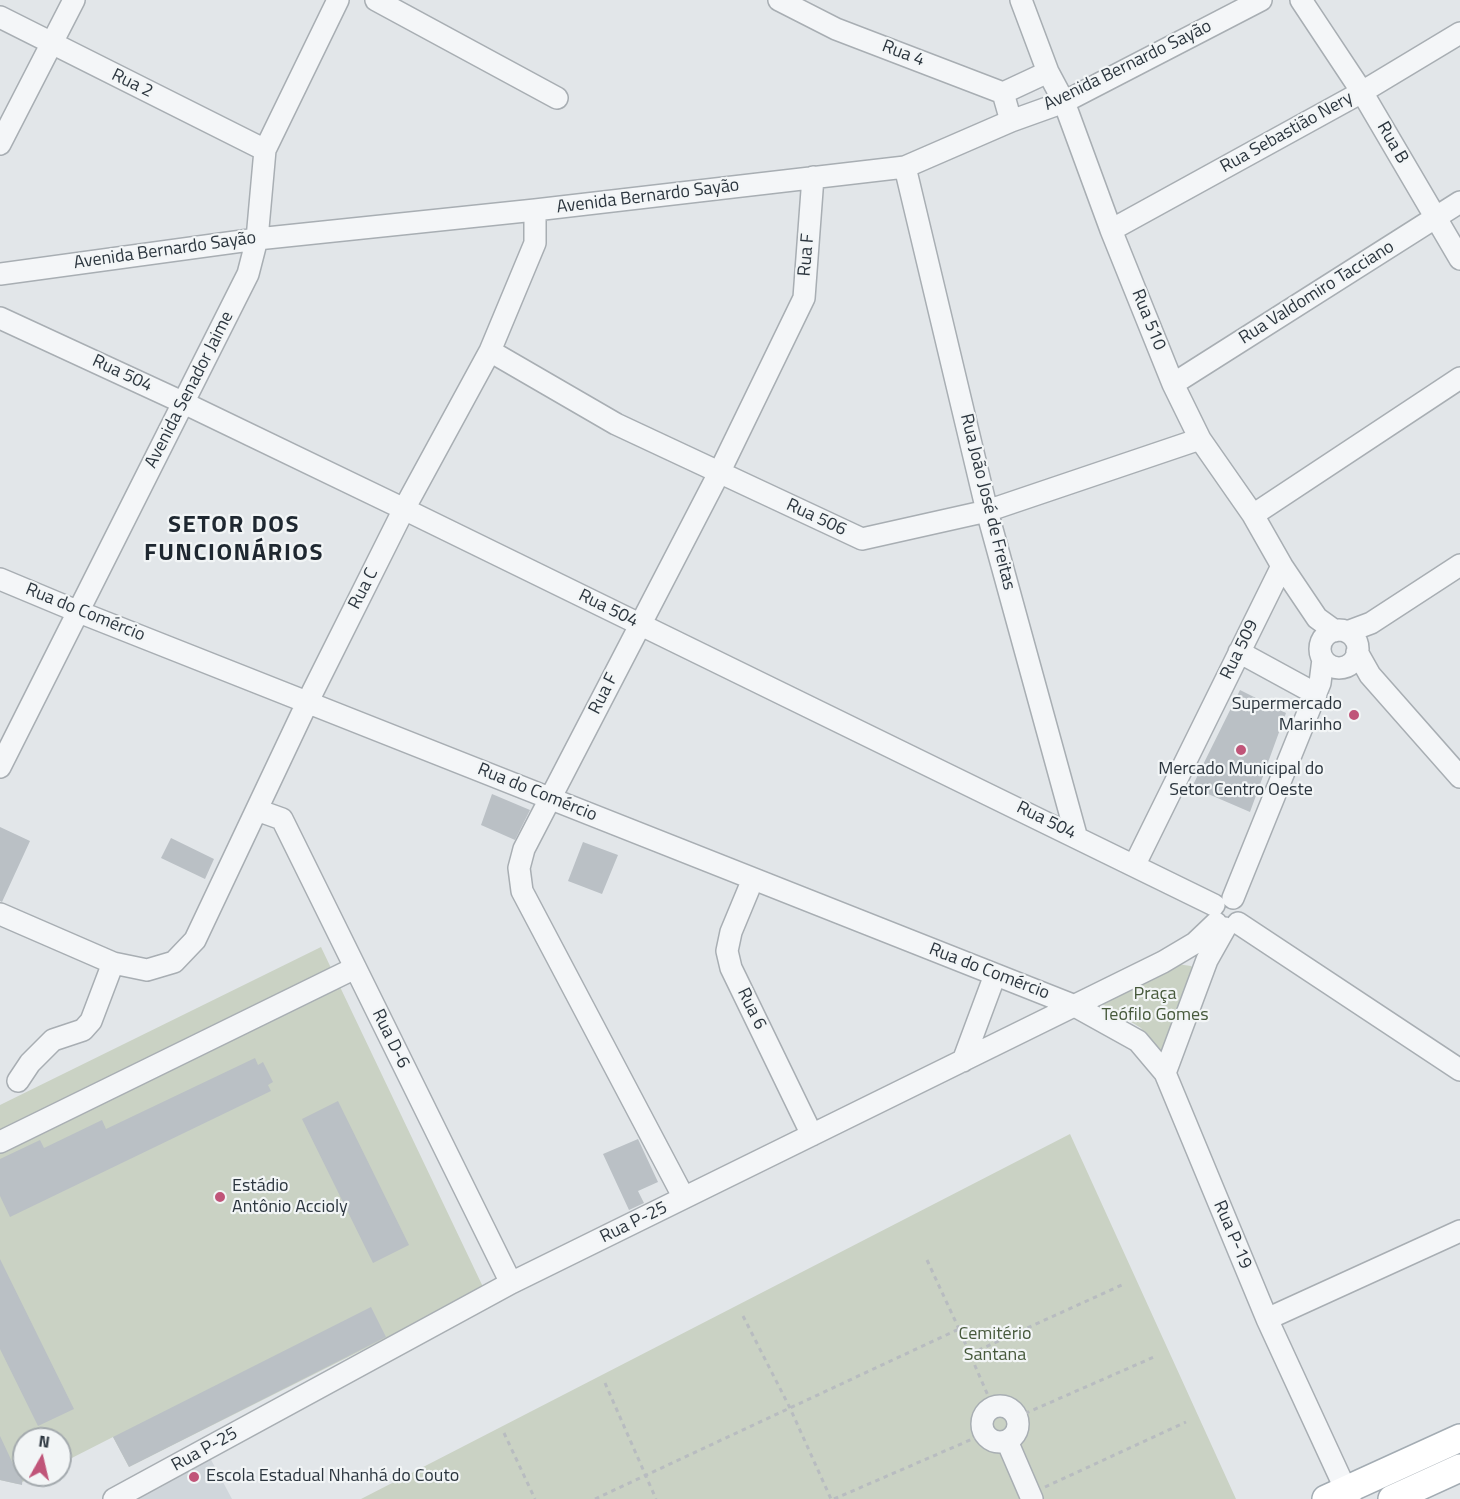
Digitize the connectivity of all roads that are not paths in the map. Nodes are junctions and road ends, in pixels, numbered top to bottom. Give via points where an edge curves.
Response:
1 (74, 0) edge
2 (338, 0) edge
3 (376, 0) edge
4 (778, 0) edge
5 (1021, 0) edge
6 (1261, 0) edge
7 (1301, 0) edge
8 (0, 17) edge
9 (1460, 33) edge
10 (52, 44) junction
11 (1048, 72) junction
12 (1362, 92) junction
13 (1003, 93) junction
14 (557, 98) dead end
15 (1064, 102) junction
16 (1011, 120) junction
17 (0, 144) edge
18 (265, 150) junction
19 (905, 167) junction
20 (813, 177) junction
21 (1460, 202) edge
22 (535, 210) junction
23 (1435, 218) junction
24 (1112, 230) junction
25 (258, 239) junction
26 (1460, 259) edge
27 (1, 275) edge
28 (0, 318) edge
29 (489, 351) junction
30 (1460, 378) edge
31 (1173, 384) junction
32 (184, 403) junction
33 (1200, 439) junction
34 (719, 473) junction
35 (404, 508) junction
36 (987, 511) junction
37 (1253, 514) junction
38 (1460, 565) edge
39 (1282, 566) junction
40 (0, 579) edge
41 (79, 612) junction
42 (640, 624) junction
43 (1340, 649) junction
44 (1239, 652) junction
45 (1318, 688) junction
46 (308, 701) junction
47 (0, 767) edge
48 (1460, 777) edge
49 (550, 798) junction
50 (257, 810) junction
51 (1076, 836) junction
52 (1136, 864) junction
53 (753, 879) junction
54 (0, 914) edge
55 (1225, 915) junction
56 (1207, 960) junction
57 (1163, 962) junction
58 (114, 963) junction
59 (355, 968) junction
60 (995, 975) junction
61 (1075, 1006) junction
62 (963, 1061) junction
63 (1460, 1070) edge
64 (1165, 1073) junction
65 (18, 1081) dead end
66 (812, 1136) junction
67 (0, 1142) edge
68 (684, 1198) junction
69 (1460, 1231) edge
70 (511, 1283) junction
71 (1267, 1319) junction
72 (1460, 1438) edge
73 (1006, 1441) junction
74 (1460, 1468) edge
75 (1341, 1496) edge
76 (1031, 1497) edge
77 (114, 1499) edge
78 (1392, 1499) edge

1 - 10 street
2 - 18 street, Avenida Senador Jaime
3 - 14 street
4 - 13 street, Rua 4 via 836,29
5 - 11 street, Rua 510
6 - 15 street, Avenida Bernardo Sayão
7 - 12 street, Rua B
8 - 10 street, Rua 2
9 - 12 street, Rua Sebastião Nery
10 - 17 street
10 - 18 street, Rua 2
11 - 13 street
11 - 15 street, Rua 510
12 - 23 street, Rua B
12 - 24 street, Rua Sebastião Nery
13 - 16 street
15 - 16 street, Avenida Bernardo Sayão
15 - 24 street, Rua 510
16 - 19 street, Avenida Bernardo Sayão
18 - 25 street, Avenida Senador Jaime
19 - 20 street, Avenida Bernardo Sayão
19 - 36 street, Rua João José de Freitas
20 - 22 street, Avenida Bernardo Sayão
20 - 34 street, Rua F via 804,298
21 - 23 street, Rua Valdomiro Tacciano
22 - 25 street, Avenida Bernardo Sayão
22 - 29 street, Rua C via 536,243
23 - 26 street, Rua B
23 - 31 street, Rua Valdomiro Tacciano
24 - 31 street, Rua 510
25 - 27 street, Avenida Bernardo Sayão
25 - 32 street, Avenida Senador Jaime via 248,274
28 - 32 street, Rua 504
29 - 34 street, Rua 506 via 616,424
29 - 35 street, Rua C
30 - 37 street
31 - 33 street, Rua 510
32 - 35 street, Rua 504
32 - 41 street, Avenida Senador Jaime
33 - 36 street, Rua 506
33 - 37 street, Rua 510
34 - 36 street, Rua 506 via 862,539
34 - 42 street, Rua F
35 - 42 street, Rua 504
35 - 46 street, Rua C
36 - 51 street, Rua João José de Freitas
37 - 39 street, Rua 510
38 - 43 street via 1371,623
39 - 43 street, Rua 510
39 - 44 street, Rua 509
40 - 41 street, Rua do Comércio
41 - 46 street, Rua do Comércio
41 - 47 street, Avenida Senador Jaime
42 - 49 street, Rua F
42 - 51 street, Rua 504
43 - 45 street, Rua P-25
43 - 48 street via 1370,675
44 - 45 street
44 - 52 street, Rua 509
45 - 55 street, Rua P-25
46 - 49 street, Rua do Comércio
46 - 50 street, Rua C
49 - 53 street, Rua do Comércio
49 - 68 street, Rua F via 524,849 519,868 522,891
50 - 58 street, Rua C via 195,940 174,962 147,970
50 - 59 street, Rua D-6 via 282,819
51 - 52 street, Rua 504
52 - 55 street, Rua 504
53 - 60 street, Rua do Comércio
53 - 66 street, Rua 6 via 727,951 731,968
54 - 58 street
55 - 56 street, Rua P-25
55 - 57 street, Rua P-25 via 1195,943
55 - 63 street, Rua 504
56 - 57 street, Rua P-25
56 - 64 street, Rua P-25
57 - 61 street, Rua P-25
58 - 65 street via 91,1021 83,1030 53,1041
59 - 67 street
59 - 70 street, Rua D-6
60 - 61 street, Rua do Comércio
60 - 62 street
61 - 62 street, Rua P-25
61 - 64 street, Rua P-19 via 1138,1041
62 - 66 street, Rua P-25
64 - 71 street, Rua P-19
66 - 68 street, Rua P-25
68 - 70 street, Rua P-25
69 - 71 street
70 - 77 street, Rua P-25
71 - 75 street, Rua P-19
72 - 75 main road
73 - 73 street via 1018,1429 1017,1417 1010,1408 993,1407 984,1415 984,1434 994,1442
73 - 76 street
74 - 78 main road

